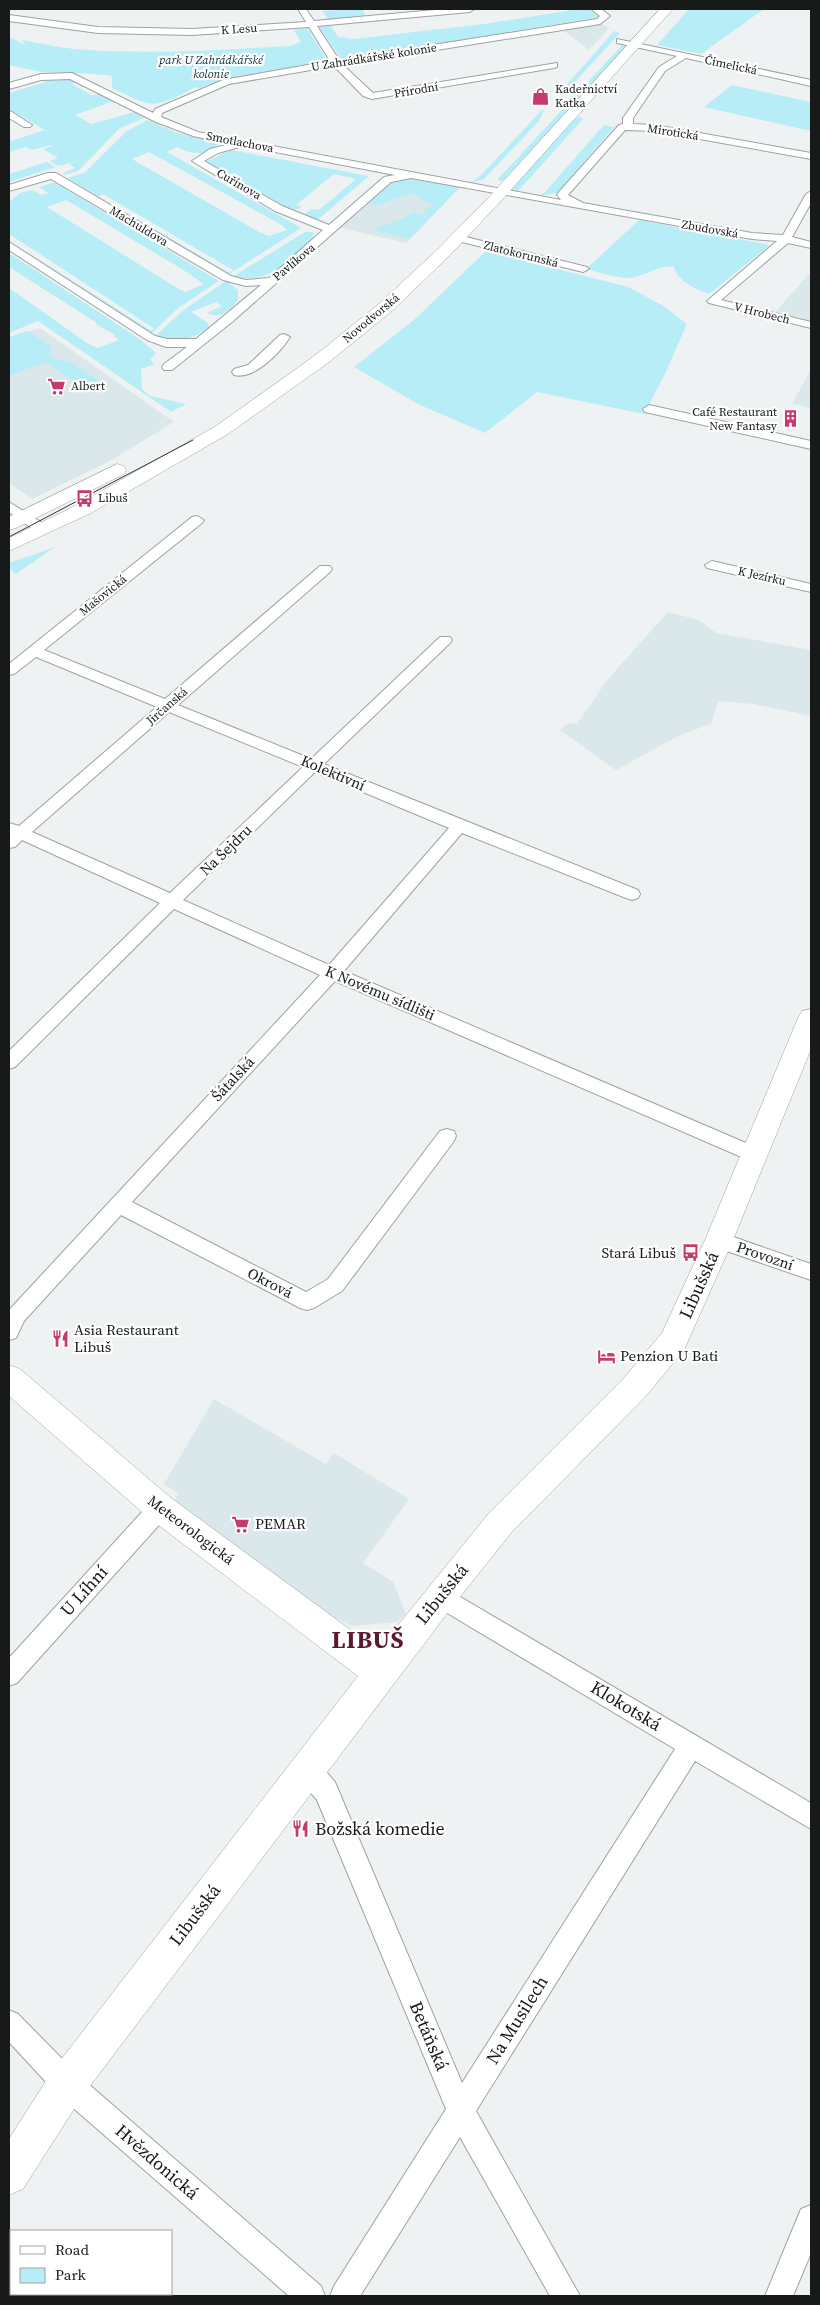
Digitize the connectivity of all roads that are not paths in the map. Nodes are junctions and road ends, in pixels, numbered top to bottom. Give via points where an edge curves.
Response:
1 (302, 9) edge
2 (470, 9) edge
3 (595, 9) edge
4 (650, 9) edge
5 (667, 9) edge
6 (9, 18) edge
7 (310, 24) junction
8 (620, 41) junction
9 (636, 44) junction
10 (685, 55) junction
11 (336, 62) junction
12 (554, 65) dead end
13 (594, 68) dead end
14 (811, 83) edge
15 (9, 86) edge
16 (9, 114) edge
17 (159, 120) junction
18 (27, 125) dead end
19 (628, 126) junction
20 (224, 144) junction
21 (247, 144) joint
22 (811, 156) edge
23 (386, 174) junction
24 (494, 176) dead end
25 (9, 188) edge
26 (482, 189) junction
27 (501, 192) junction
28 (811, 194) edge
29 (584, 206) junction
30 (330, 229) junction
31 (458, 238) junction
32 (786, 239) junction
33 (9, 245) edge
34 (811, 245) edge
35 (583, 270) dead end
36 (272, 281) junction
37 (811, 325) edge
38 (284, 337) dead end
39 (197, 344) junction
40 (168, 368) dead end
41 (238, 372) dead end
42 (650, 409) dead end
43 (811, 444) edge
44 (14, 516) edge
45 (197, 520) dead end
46 (42, 529) junction
47 (9, 545) edge
48 (712, 565) dead end
49 (325, 568) dead end
50 (811, 588) edge
51 (445, 640) dead end
52 (35, 651) junction
53 (9, 671) edge
54 (167, 705) junction
55 (314, 765) junction
56 (459, 826) junction
57 (12, 834) edge
58 (632, 894) dead end
59 (172, 901) junction
60 (332, 973) junction
61 (811, 1018) edge
62 (9, 1062) edge
63 (447, 1136) dead end
64 (753, 1154) junction
65 (118, 1204) junction
66 (719, 1240) junction
67 (811, 1272) edge
68 (13, 1324) edge
69 (9, 1378) edge
70 (160, 1508) junction
71 (440, 1596) junction
72 (382, 1673) junction
73 (9, 1675) edge
74 (690, 1745) junction
75 (307, 1769) junction
76 (811, 1817) edge
77 (9, 2023) edge
78 (67, 2084) junction
79 (460, 2110) junction
80 (9, 2175) edge
81 (811, 2219) edge
82 (311, 2296) edge
83 (344, 2296) edge
84 (566, 2296) edge
85 (779, 2296) edge

1 - 7 street, Přírodní
2 - 7 street, K Lesu
3 - 11 street, U Zahrádkářské kolonie via 606,16 600,21
4 - 8 main road
5 - 9 main road, Novodvorská
6 - 7 street, K Lesu via 60,26 140,32
7 - 11 street, Přírodní
8 - 9 street
8 - 13 main road
9 - 10 street, Čimelická
9 - 27 main road, Novodvorská
10 - 14 street, Čimelická
10 - 19 street, Mirotická via 662,69 628,118
11 - 12 street, Přírodní via 366,94 372,96
11 - 17 street, U Zahrádkářské kolonie via 226,82 158,111 156,117
15 - 17 street, Smotlachova via 41,77 72,76
16 - 18 street
17 - 20 street, Smotlachova
19 - 22 street, Mirotická
19 - 29 street, Zbudovská via 620,128 562,195
20 - 21 street, Cuřínova
20 - 30 street, Cuřínova via 197,160 294,216
21 - 23 street, Smotlachova
23 - 26 street
23 - 30 street, Pavlíkova
24 - 26 main road, Novodvorská
25 - 36 street, Machuldova via 52,174 227,278 246,283
26 - 27 street, Zbudovská
26 - 44 main road, Novodvorská via 428,248 369,304 306,354 224,409 123,467
27 - 29 street, Zbudovská
27 - 31 main road, Novodvorská
28 - 32 street
29 - 32 street, Zbudovská via 752,236
30 - 36 street, Pavlíkova
31 - 35 street, Zlatokorunská
31 - 46 main road, Novodvorská via 386,307 255,408 84,509
32 - 34 street
32 - 37 street, V Hrobech via 714,301
33 - 39 street via 151,338 166,343
36 - 39 street, Pavlíkova
38 - 41 street via 252,368
39 - 40 street, Pavlíkova
42 - 43 street
44 - 46 street
45 - 52 street, Mašovická
46 - 47 main road, Novodvorská
48 - 50 street, K Jezírku
49 - 54 street, Jirčanská
51 - 55 street, Na Šejdru
52 - 53 street, Mašovická
52 - 54 street, Kolektivní
54 - 55 street, Kolektivní
54 - 57 street, Jirčanská
55 - 56 street, Kolektivní
55 - 59 street, Na Šejdru
56 - 58 street, Kolektivní
56 - 60 street, Šátalská
57 - 59 street, K Novému sídlišti
59 - 60 street, K Novému sídlišti
59 - 62 street, Na Šejdru
60 - 64 street, K Novému sídlišti
60 - 65 street, Šátalská
61 - 64 main road, Libušská
63 - 65 street, Okrová via 335,1285 307,1302
64 - 66 main road, Libušská
65 - 68 street, Šátalská
66 - 67 street, Provozní
66 - 71 main road, Libušská via 673,1341 635,1387 500,1523
69 - 70 main road, Meteorologická
70 - 72 main road, Meteorologická
70 - 73 street, U Líhní
71 - 72 main road, Libušská
71 - 74 street, Klokotská
72 - 75 main road, Libušská
74 - 76 street, Klokotská
74 - 79 street, Na Musilech
75 - 78 main road, Libušská
75 - 79 street, Betáňská via 326,1791
77 - 78 street, Hvězdonická
78 - 80 main road, Libušská
78 - 82 street, Hvězdonická
79 - 83 street, Na Musilech
79 - 84 street, Betáňská
81 - 85 street

